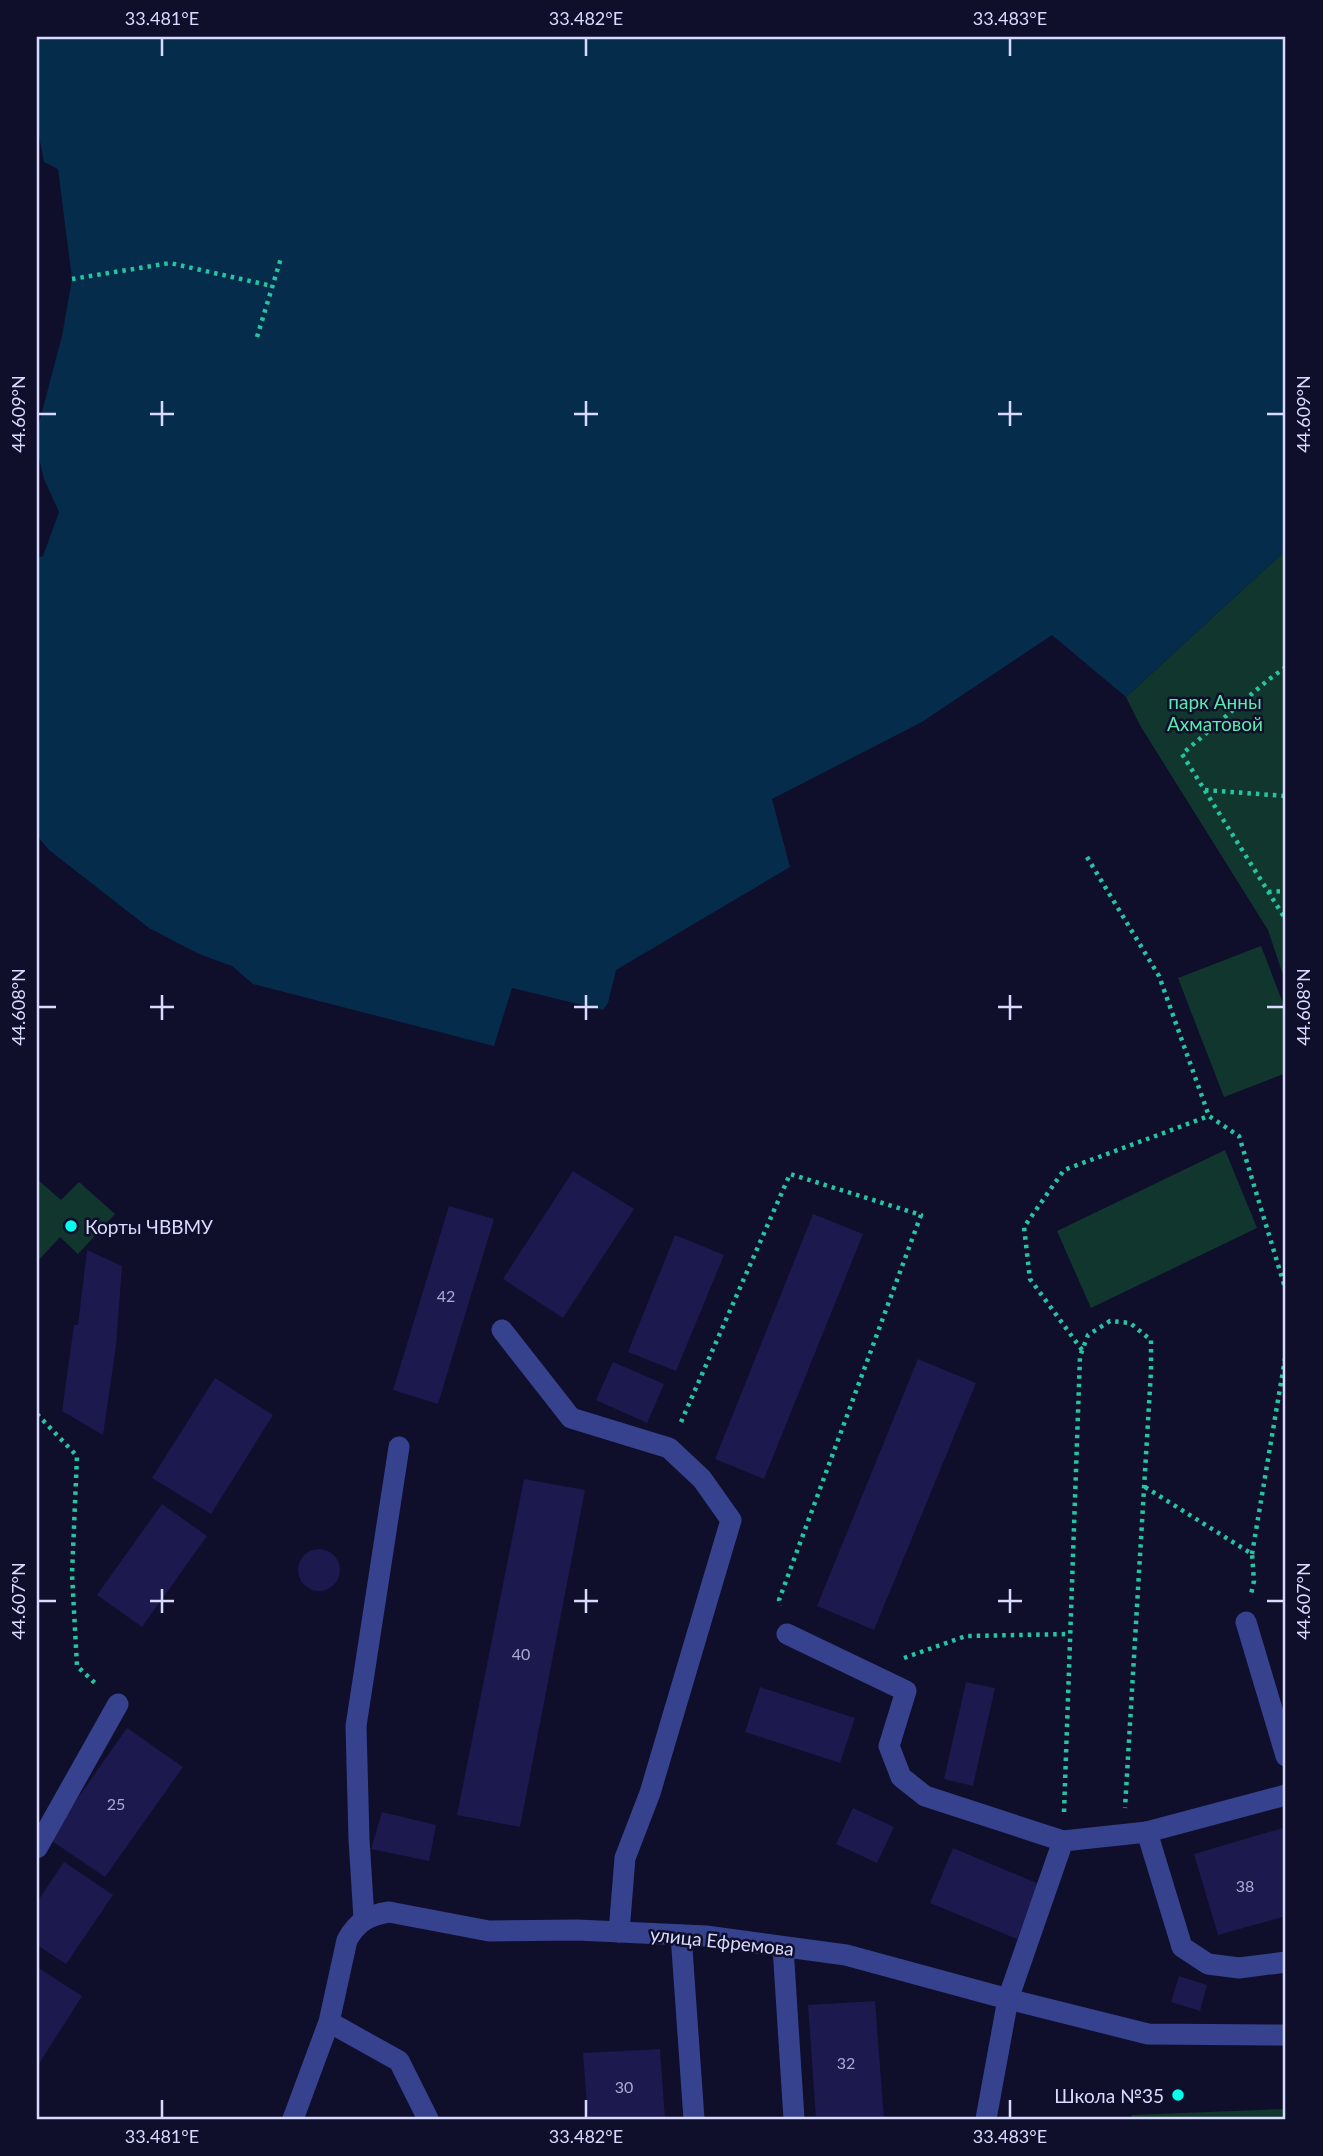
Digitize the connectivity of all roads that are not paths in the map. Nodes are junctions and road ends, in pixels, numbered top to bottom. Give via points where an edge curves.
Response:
1 (502, 1330) dead end
2 (399, 1447) dead end
3 (1245, 1622) road end
4 (787, 1634) dead end
5 (118, 1704) road end
6 (1286, 1756) edge
7 (1286, 1795) edge
8 (1147, 1832) junction
9 (1063, 1841) junction
10 (37, 1848) edge
11 (364, 1919) junction
12 (619, 1932) junction
13 (681, 1935) junction
14 (783, 1947) junction
15 (1286, 1962) edge
16 (1008, 1999) junction
17 (328, 2022) junction
18 (1286, 2035) edge
19 (293, 2119) edge
20 (428, 2119) edge
21 (694, 2119) edge
22 (794, 2119) edge
23 (986, 2119) edge

1 - 12 street via 571,1418 669,1448 702,1479 732,1520 650,1793 625,1858
2 - 11 street via 356,1726
3 - 6 street
4 - 9 street via 906,1691 889,1746 901,1777 925,1796
5 - 10 street
7 - 8 street
8 - 9 street
8 - 15 street via 1182,1947 1208,1964 1239,1968
9 - 16 street
11 - 12 street, улица Ефремова via 389,1912 489,1931
11 - 17 street via 347,1940
12 - 13 street, улица Ефремова
13 - 14 street, улица Ефремова
13 - 21 street
14 - 16 street, улица Ефремова via 846,1955
14 - 22 street
16 - 18 street, улица Ефремова via 1148,2034
16 - 23 street
17 - 19 street
17 - 20 street via 399,2061

